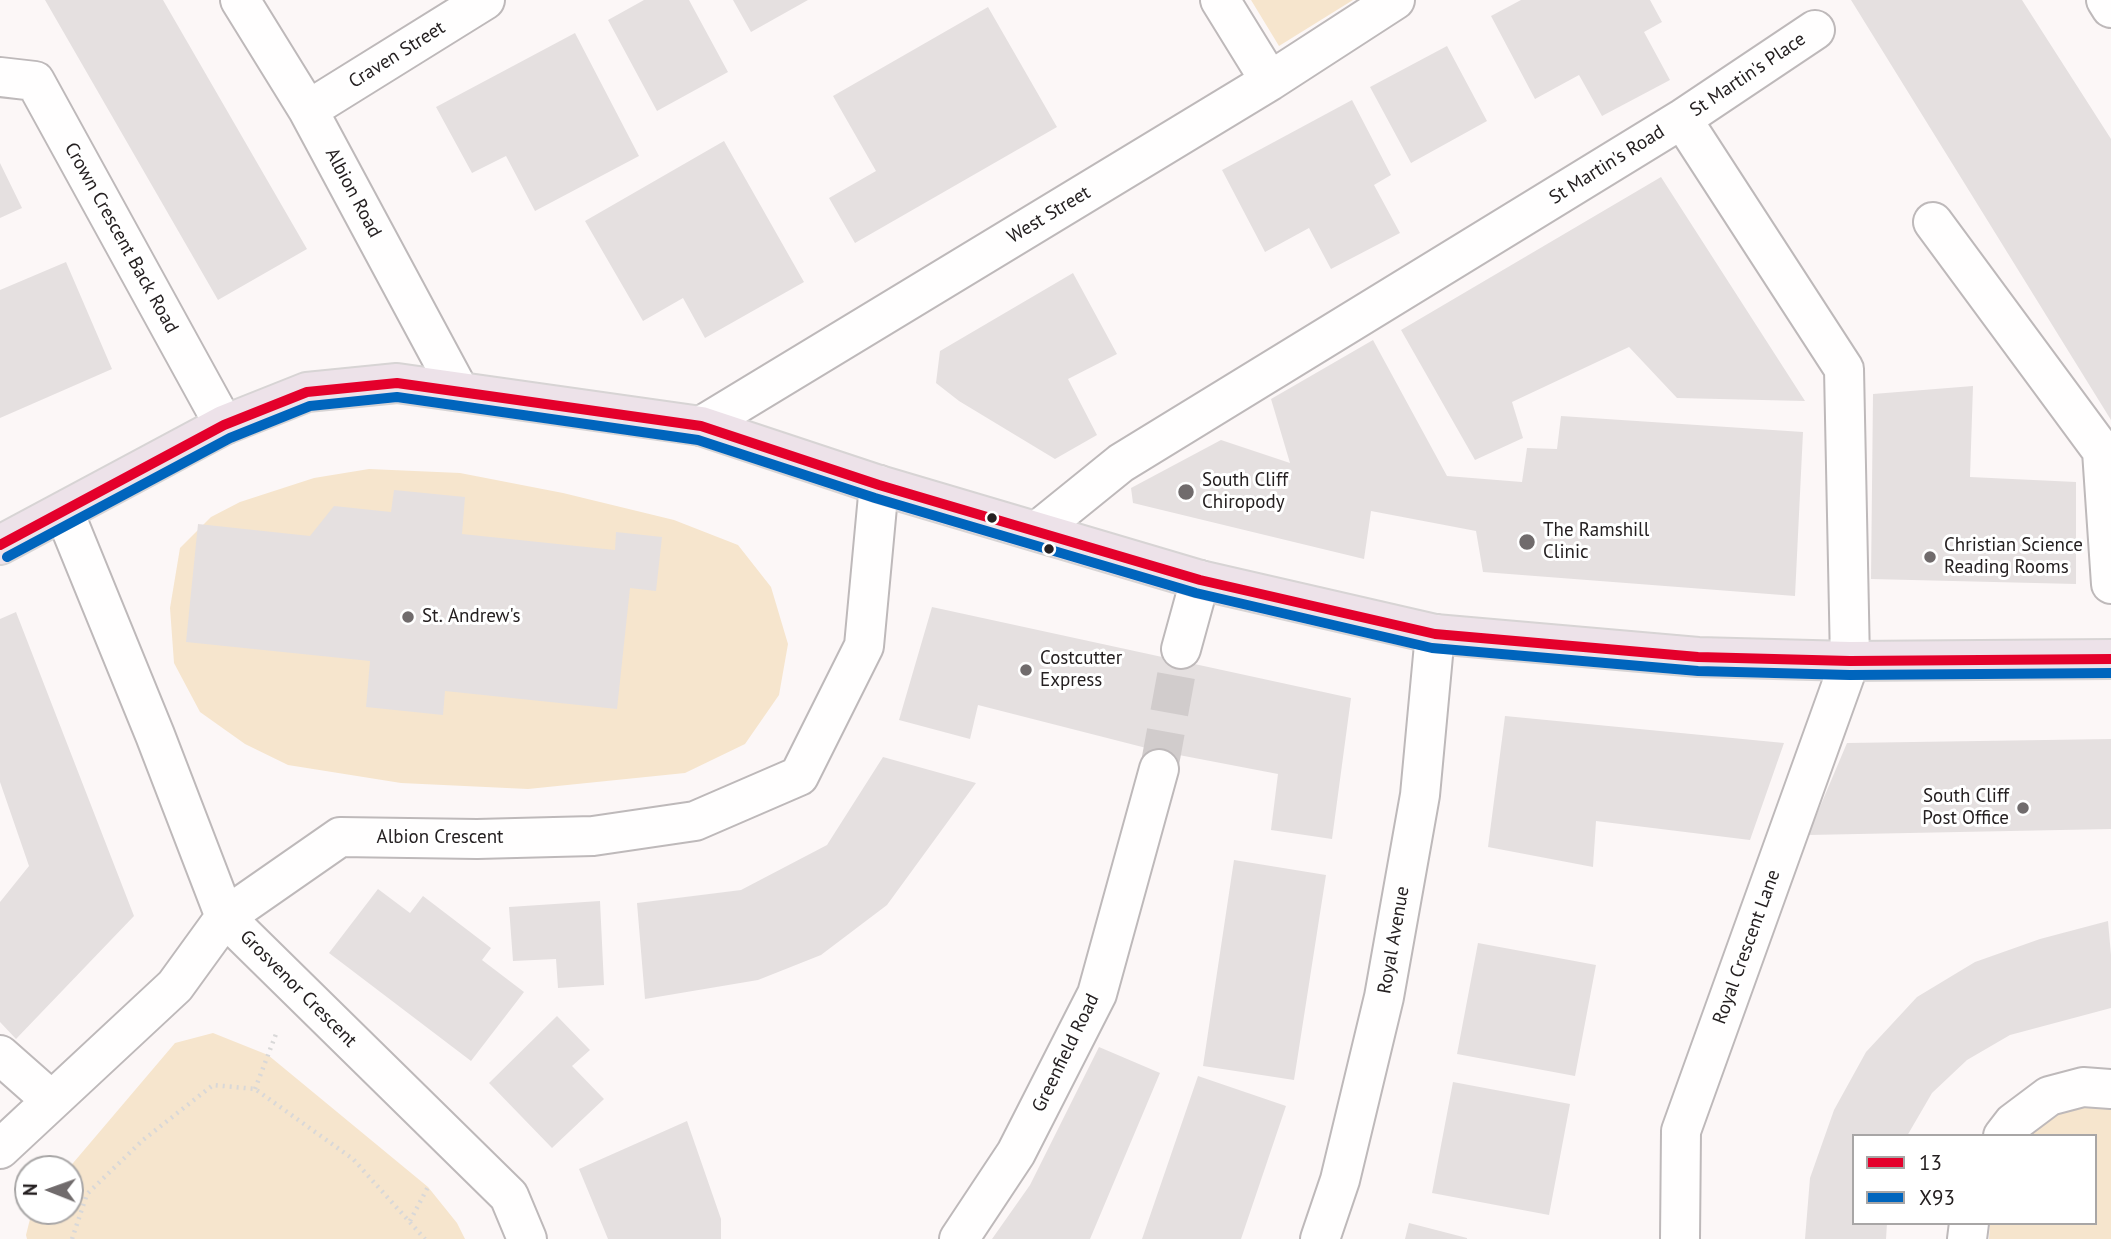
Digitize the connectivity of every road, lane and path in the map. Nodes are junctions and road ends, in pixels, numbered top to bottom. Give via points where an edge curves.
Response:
1 (240, 0) edge
2 (485, 0) edge
3 (1220, 0) edge
4 (1395, 0) edge
5 (2106, 0) edge
6 (2111, 8) edge
7 (1815, 30) dead end
8 (0, 78) edge
9 (1270, 81) junction
10 (309, 110) junction
11 (1682, 120) junction
12 (1933, 222) dead end
13 (459, 391) junction
14 (224, 425) junction
15 (701, 426) junction
16 (879, 485) junction
17 (64, 512) junction
18 (1037, 531) junction
19 (0, 545) edge
20 (1200, 580) junction
21 (2111, 584) edge
22 (1434, 634) junction
23 (1181, 649) tunnel mouth
24 (2111, 659) edge
25 (1850, 661) junction
26 (1159, 769) tunnel mouth
27 (225, 917) junction
28 (0, 1055) edge
29 (2111, 1089) edge
30 (51, 1100) junction
31 (2005, 1134) edge
32 (0, 1149) edge
33 (73, 1239) edge
34 (425, 1239) edge
35 (527, 1239) edge
36 (959, 1239) edge
37 (1320, 1239) edge
38 (1680, 1239) edge

1 - 10 street, Albion Road
2 - 10 street, Craven Street
3 - 9 street
4 - 9 street, West Street
5 - 6 street
7 - 11 street, St Martin's Place
8 - 14 street, Crown Crescent Back Road via 35,80
9 - 15 street, West Street
10 - 13 street, Albion Road
11 - 18 street, St Martin's Road via 1122,464
11 - 25 street, St Martin's Road via 1844,369
12 - 21 street via 2102,451
13 - 14 highway via 397,383 307,392
13 - 15 highway
14 - 17 highway
15 - 16 highway
16 - 18 highway
16 - 27 street, Albion Crescent via 864,646 799,776 695,821 593,836 340,837
17 - 19 highway
17 - 27 street
18 - 20 highway
20 - 22 highway
20 - 23 street
22 - 25 highway via 1698,657
22 - 37 street, Royal Avenue via 1420,795 1384,997 1340,1180
24 - 25 highway
25 - 38 street, Royal Crescent Lane via 1681,1131
26 - 36 street, Greenfield Road via 1097,994 1016,1153
27 - 30 street, Grosvenor Crescent via 175,986
27 - 35 street, Grosvenor Crescent via 509,1196
28 - 30 street
29 - 31 street via 2083,1087 2049,1097
30 - 32 street, Grosvenor Crescent
33 - 34 path via 87,1194 143,1140 213,1085 255,1089 353,1159

